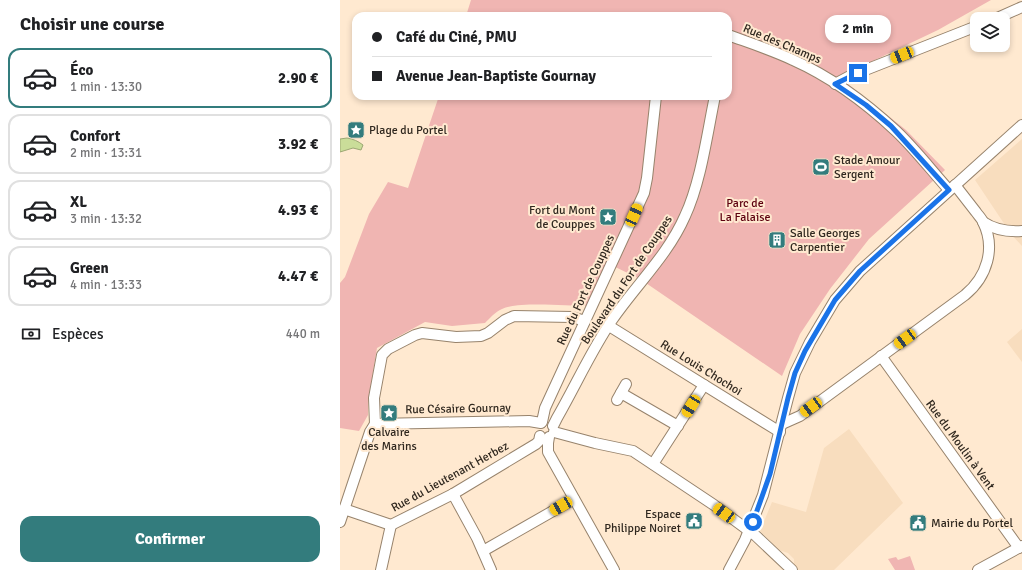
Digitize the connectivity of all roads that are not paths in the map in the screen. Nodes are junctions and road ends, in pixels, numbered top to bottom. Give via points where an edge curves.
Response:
1 (1022, 7) edge
2 (1010, 12) edge
3 (970, 29) edge
4 (732, 37) edge
5 (835, 84) junction
6 (655, 100) edge
7 (713, 100) edge
8 (1022, 125) edge
9 (952, 187) junction
10 (983, 222) junction
11 (1022, 231) edge
12 (585, 321) junction
13 (608, 326) junction
14 (881, 356) junction
15 (704, 385) junction
16 (621, 392) dead end
17 (542, 422) junction
18 (374, 424) junction
19 (678, 426) junction
20 (781, 428) junction
21 (549, 433) junction
22 (653, 464) junction
23 (453, 494) junction
24 (574, 499) junction
25 (344, 509) junction
26 (340, 522) edge
27 (391, 525) junction
28 (749, 531) junction
29 (1020, 547) edge
30 (483, 551) junction
31 (731, 569) edge
32 (381, 570) edge
33 (491, 570) edge
34 (614, 570) edge
35 (792, 570) edge
36 (978, 570) edge

1 - 2 street
3 - 5 street
4 - 5 street, Rue des Champs via 793,60
5 - 9 street, Rue des Champs via 891,126
6 - 12 street, Rue du Fort de Couppes via 644,193
7 - 13 street, Boulevard du Fort de Couppes via 702,160 685,217 670,245
8 - 9 street
9 - 10 street, Rue des Champs
9 - 20 street via 860,271 835,300 798,366
10 - 11 street via 1003,230
10 - 14 street via 988,237 988,253 985,271 979,281 965,295
12 - 17 street, Rue du Fort de Couppes via 545,408
12 - 18 street via 570,317 514,316 481,336 456,337 422,333 415,335 388,349 381,358 374,398
13 - 15 street, Rue Louis Chochoi
13 - 21 street, Boulevard du Fort de Couppes
14 - 20 street
14 - 29 street, Rue du Moulin à Vent
15 - 19 street
15 - 20 street, Rue Louis Chochoi
16 - 19 street
17 - 18 street, Rue Césaire Gournay via 529,420
17 - 21 street, Rue Césaire Gournay via 548,422
18 - 25 street
19 - 22 street
20 - 28 street via 763,495
21 - 22 street, Rue Césaire Gournay via 629,450
21 - 23 street, Rue du Lieutenant Herbez via 536,444
21 - 24 street via 548,452
22 - 28 street, Rue Césaire Gournay
23 - 27 street, Rue du Lieutenant Herbez
23 - 30 street
24 - 30 street
24 - 34 street
25 - 26 street
25 - 27 street, Rue du Lieutenant Herbez
27 - 32 street
28 - 31 street
28 - 35 street, Rue Césaire Gournay
29 - 36 street
30 - 33 street

